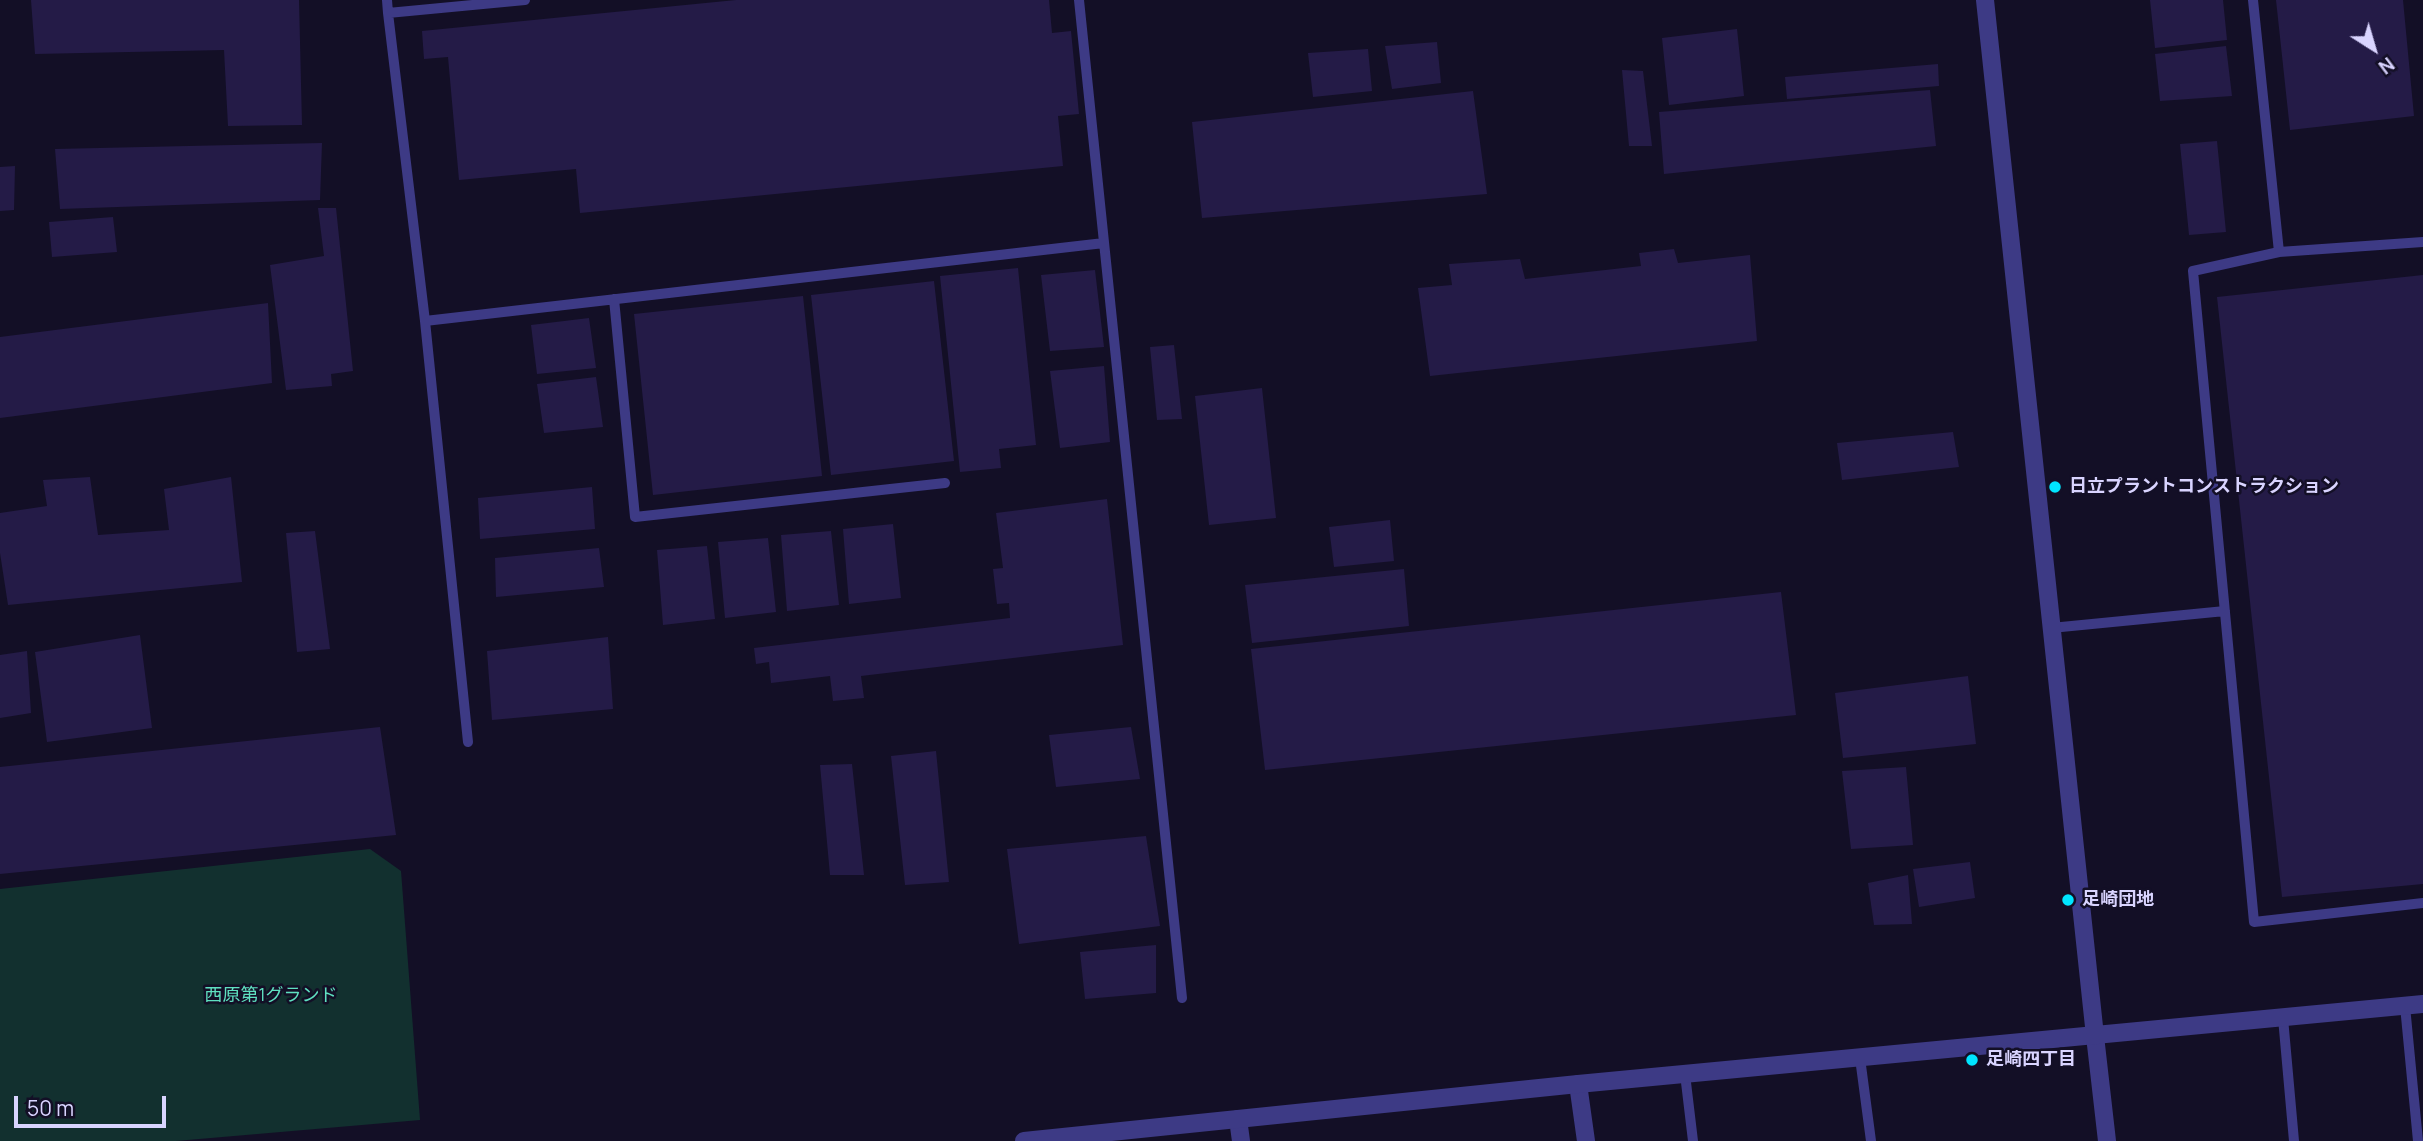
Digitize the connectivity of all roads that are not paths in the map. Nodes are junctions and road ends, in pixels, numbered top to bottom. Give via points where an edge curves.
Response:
1 (387, 0) edge
2 (524, 0) edge
3 (1079, 0) edge
4 (1985, 0) edge
5 (2253, 0) edge
6 (388, 13) junction
7 (2423, 242) edge
8 (1104, 243) junction
9 (2279, 252) junction
10 (614, 299) junction
11 (425, 321) junction
12 (945, 483) dead end
13 (2225, 611) junction
14 (2051, 628) junction
15 (468, 742) dead end
16 (2423, 903) edge
17 (1182, 998) dead end
18 (2423, 1004) edge
19 (2405, 1006) junction
20 (2283, 1018) junction
21 (2095, 1036) junction
22 (1860, 1058) junction
23 (1685, 1074) junction
24 (1578, 1084) junction
25 (1238, 1119) junction
26 (1024, 1141) edge
27 (1241, 1141) edge
28 (1586, 1141) edge
29 (1693, 1141) edge
30 (1871, 1141) edge
31 (2107, 1141) edge
32 (2294, 1141) edge
33 (2418, 1141) edge

1 - 6 lane
2 - 6 lane
3 - 8 lane
4 - 14 street
5 - 9 lane
6 - 11 lane
7 - 9 lane
8 - 10 lane
8 - 17 lane
9 - 13 lane via 2193,271
10 - 11 lane
10 - 12 lane via 635,517
11 - 15 lane
13 - 14 lane
13 - 16 lane via 2254,922
14 - 21 street
18 - 19 street
19 - 20 street
19 - 33 lane
20 - 21 street
20 - 32 lane
21 - 22 street
21 - 31 street
22 - 23 street
22 - 30 lane
23 - 24 street
23 - 29 lane
24 - 25 street
24 - 28 street
25 - 26 street
25 - 27 street

